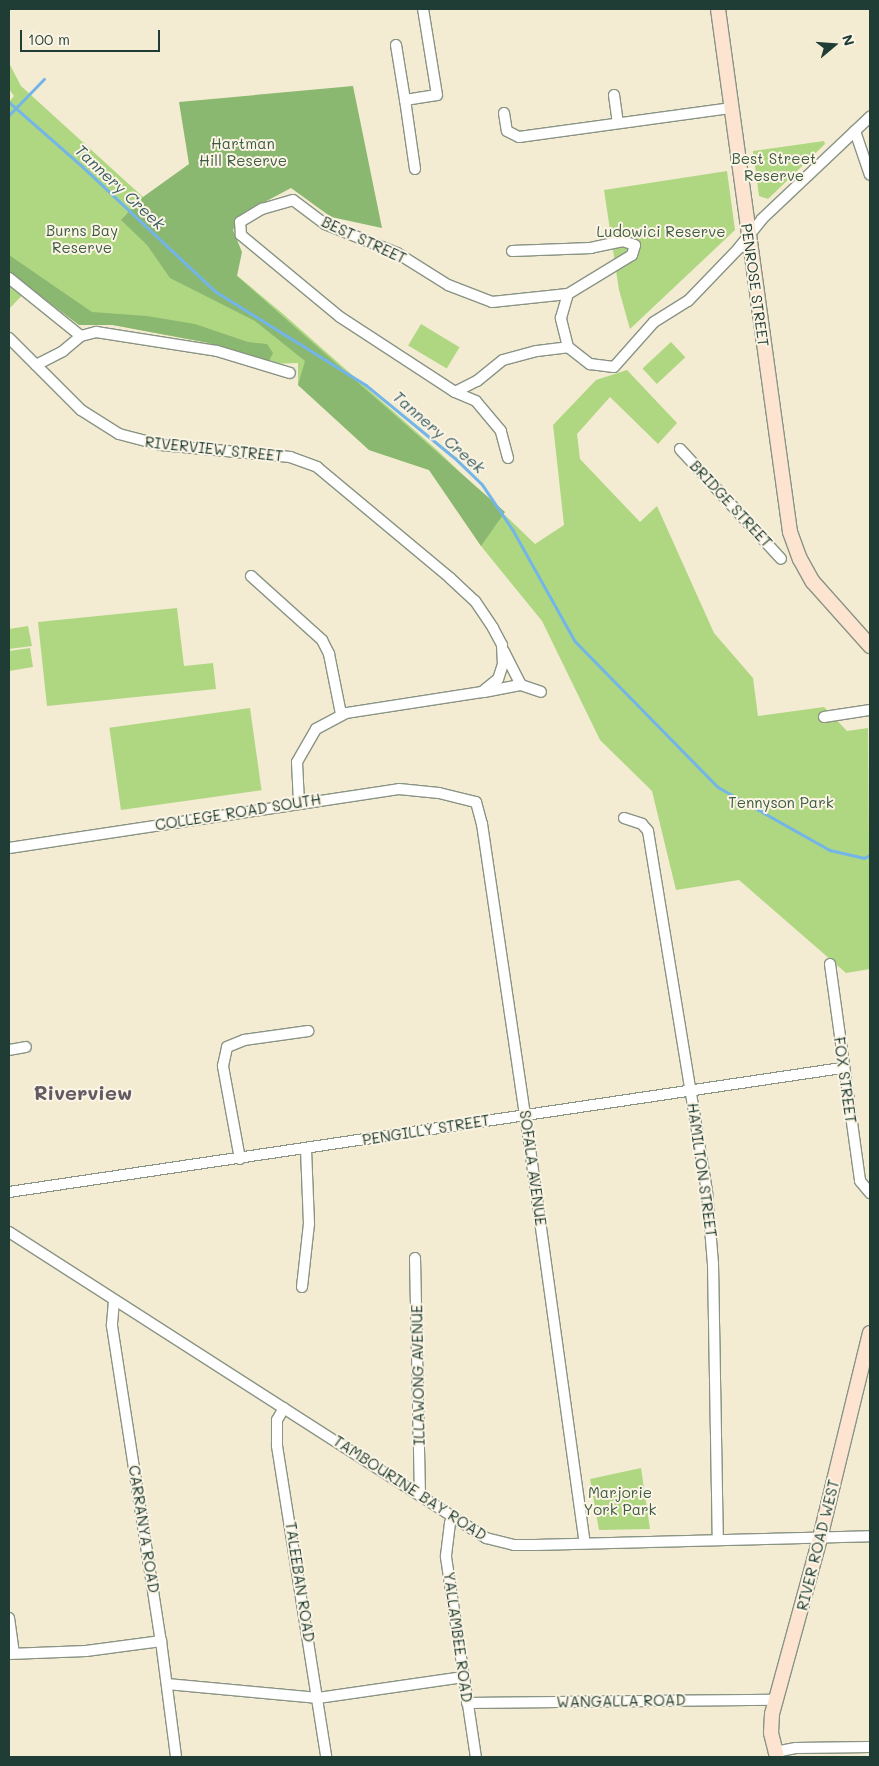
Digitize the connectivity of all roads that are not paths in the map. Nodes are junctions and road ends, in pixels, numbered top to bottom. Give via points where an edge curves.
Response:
1 (423, 9) edge
2 (718, 9) edge
3 (396, 45) dead end
4 (614, 95) dead end
5 (405, 100) junction
6 (730, 108) junction
7 (504, 113) dead end
8 (870, 117) edge
9 (618, 123) junction
10 (855, 131) junction
11 (415, 169) dead end
12 (870, 175) edge
13 (748, 235) junction
14 (512, 251) dead end
15 (9, 278) edge
16 (568, 294) junction
17 (81, 336) junction
18 (9, 338) edge
19 (568, 347) junction
20 (36, 365) junction
21 (290, 373) dead end
22 (455, 392) junction
23 (680, 449) dead end
24 (508, 458) dead end
25 (781, 559) dead end
26 (251, 576) dead end
27 (502, 646) junction
28 (870, 646) edge
29 (521, 685) junction
30 (482, 692) junction
31 (541, 692) dead end
32 (870, 710) edge
33 (341, 714) junction
34 (824, 717) dead end
35 (468, 798) joint
36 (299, 803) junction
37 (624, 818) dead end
38 (9, 848) edge
39 (830, 964) dead end
40 (308, 1031) dead end
41 (26, 1048) dead end
42 (9, 1050) edge
43 (842, 1068) junction
44 (691, 1090) junction
45 (526, 1115) junction
46 (306, 1149) junction
47 (240, 1159) junction
48 (9, 1192) edge
49 (870, 1193) edge
50 (9, 1232) edge
51 (415, 1258) dead end
52 (302, 1287) dead end
53 (114, 1301) junction
54 (870, 1333) edge
55 (284, 1408) junction
56 (420, 1493) junction
57 (454, 1517) junction
58 (870, 1536) edge
59 (820, 1538) junction
60 (718, 1540) junction
61 (585, 1544) junction
62 (9, 1618) edge
63 (161, 1641) junction
64 (11, 1653) edge
65 (463, 1677) junction
66 (167, 1684) junction
67 (318, 1698) junction
68 (776, 1700) junction
69 (467, 1703) junction
70 (870, 1747) edge
71 (776, 1755) edge
72 (176, 1757) edge
73 (326, 1757) edge
74 (476, 1757) edge

1 - 5 street via 437,95
2 - 6 main road, PENROSE STREET
3 - 5 street
4 - 9 street
5 - 11 street
6 - 9 street
6 - 13 main road, PENROSE STREET
7 - 9 street via 507,131 519,137
8 - 10 street
10 - 12 street
10 - 13 street
13 - 19 street via 688,301 654,322 623,360 606,368 590,364
13 - 28 main road, PENROSE STREET via 790,532 800,559 832,606
14 - 16 street, BEST STREET via 590,248 623,241 635,245 632,255
15 - 17 street
16 - 19 street via 561,318
16 - 22 street, BEST STREET via 492,302 448,286 396,252 326,224 293,200 255,212 240,222 241,234 315,297
17 - 20 street
17 - 21 street via 113,333 217,351
18 - 20 street, RIVERVIEW STREET
19 - 22 street via 503,360 477,381
20 - 27 street, RIVERVIEW STREET via 92,419 127,437 161,446 290,458 325,472 475,601
22 - 24 street via 476,400 502,431
23 - 25 street, BRIDGE STREET
26 - 33 street via 322,640 329,654
27 - 29 street, RIVERVIEW STREET
27 - 30 street via 501,672
29 - 30 street
29 - 31 street
30 - 33 street
32 - 34 street
33 - 36 street via 316,729 300,752 295,772
35 - 36 street, COLLEGE ROAD SOUTH via 399,789
35 - 45 street, SOFALA AVENUE via 476,802 480,811
36 - 38 street, COLLEGE ROAD SOUTH
37 - 44 street, HAMILTON STREET via 642,824 648,831
39 - 43 street, FOX STREET
40 - 47 street via 244,1040 227,1047 223,1066
41 - 42 street
43 - 44 street, PENGILLY STREET
43 - 49 street, FOX STREET via 860,1181
44 - 45 street, PENGILLY STREET
44 - 60 street, HAMILTON STREET via 712,1240
45 - 46 street, PENGILLY STREET
45 - 61 street, SOFALA AVENUE
46 - 47 street, PENGILLY STREET
46 - 52 street via 309,1224
47 - 48 street, PENGILLY STREET
50 - 53 street, TAMBOURINE BAY ROAD
51 - 56 street, ILLAWONG AVENUE
53 - 55 street, TAMBOURINE BAY ROAD
53 - 63 street, CARRANYA ROAD via 112,1326
54 - 59 main road, RIVER ROAD WEST
55 - 56 street, TAMBOURINE BAY ROAD
55 - 67 street, TALEEBAN ROAD via 277,1420 277,1446
56 - 57 street, TAMBOURINE BAY ROAD
57 - 61 street, TAMBOURINE BAY ROAD via 500,1543
57 - 65 street, YALLAMBEE ROAD via 450,1523 446,1557
58 - 59 street, TAMBOURINE BAY ROAD
59 - 60 street, TAMBOURINE BAY ROAD
59 - 68 main road, RIVER ROAD WEST
60 - 61 street, TAMBOURINE BAY ROAD
62 - 64 street
63 - 64 street via 86,1651
63 - 66 street, CARRANYA ROAD
65 - 67 street
65 - 69 street, YALLAMBEE ROAD
66 - 67 street
66 - 72 street, CARRANYA ROAD
67 - 73 street, TALEEBAN ROAD
68 - 69 street, WANGALLA ROAD
68 - 71 main road, RIVER ROAD WEST via 771,1733
69 - 74 street, YALLAMBEE ROAD
70 - 71 street via 796,1748

